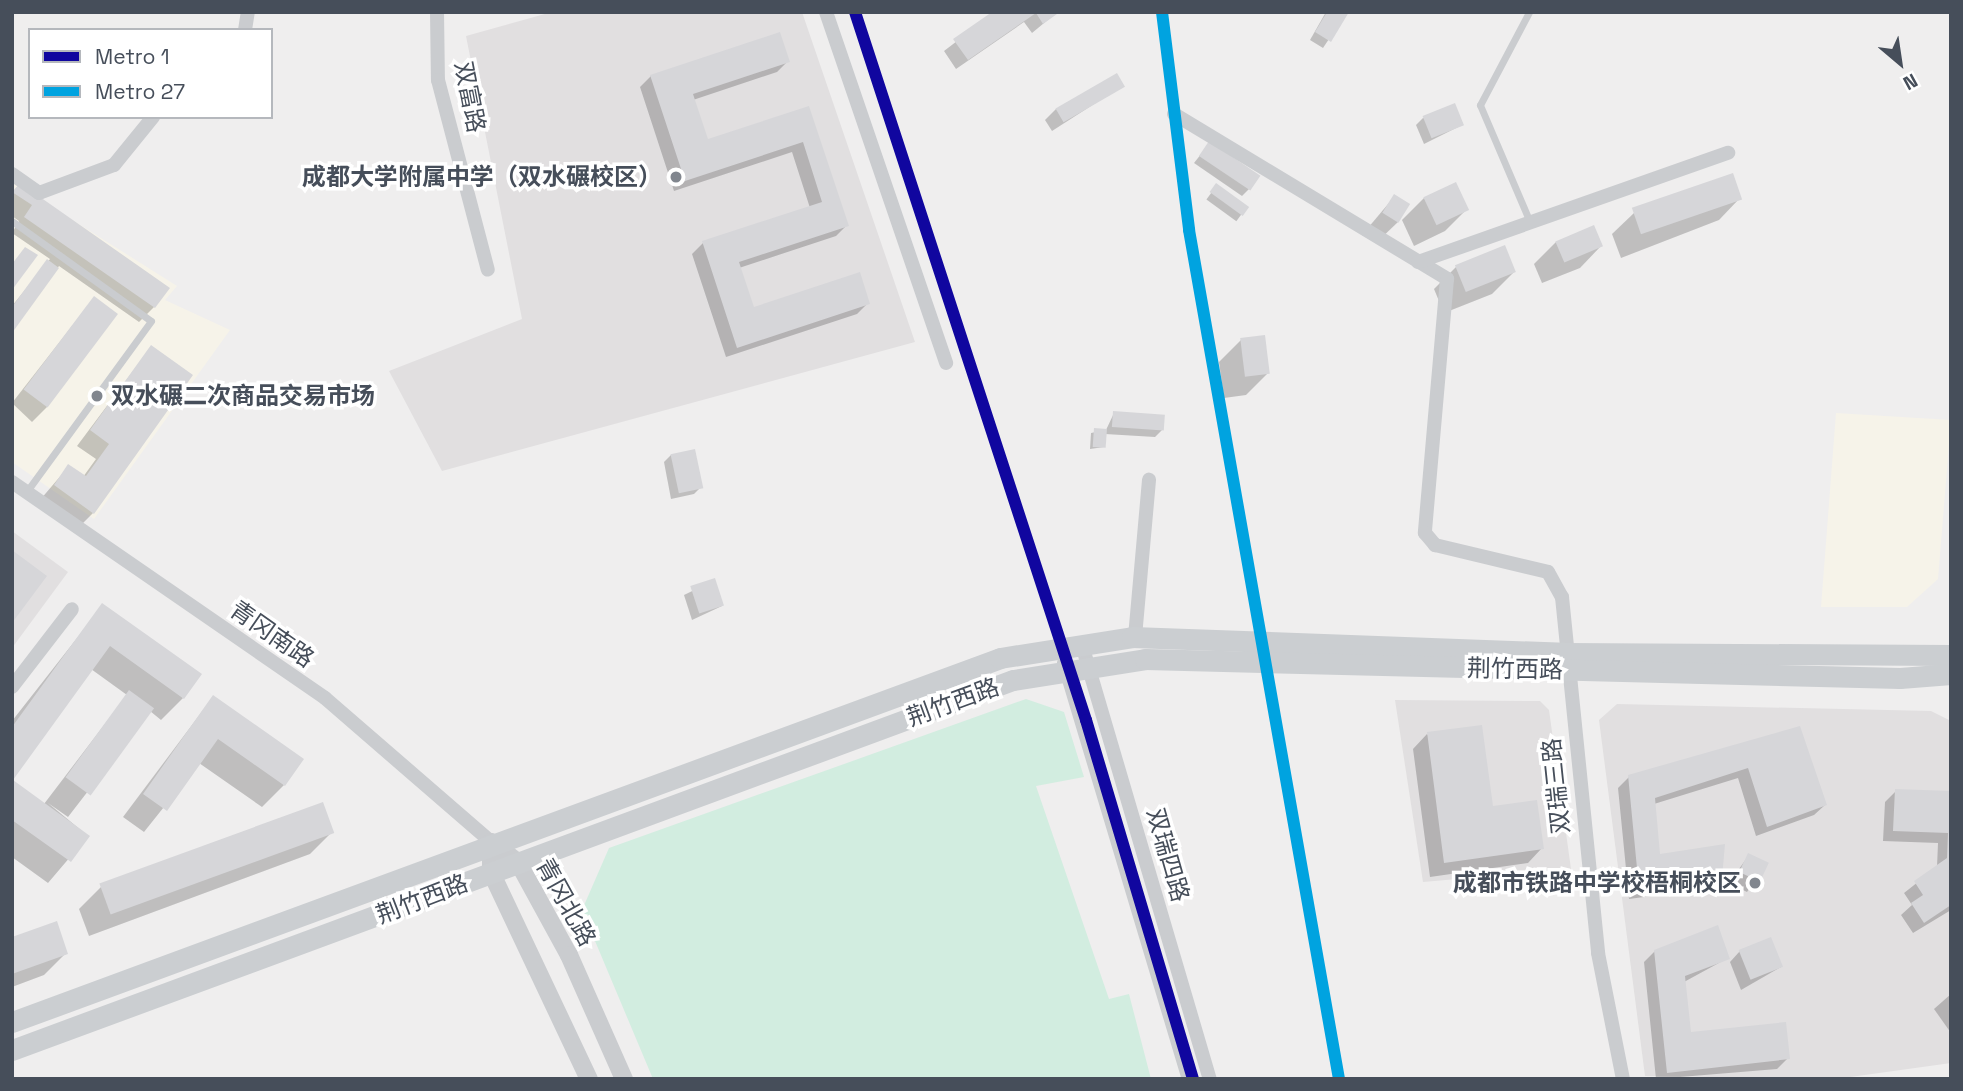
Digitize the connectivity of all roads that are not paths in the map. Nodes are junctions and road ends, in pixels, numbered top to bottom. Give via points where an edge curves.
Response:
1 (438, 12) edge
2 (826, 12) edge
3 (1529, 12) edge
4 (1174, 114) dead end
5 (151, 119) edge
6 (1728, 152) dead end
7 (12, 174) edge
8 (12, 221) edge
9 (1530, 223) junction
10 (1418, 262) junction
11 (488, 270) dead end
12 (946, 363) dead end
13 (1149, 480) dead end
14 (12, 482) edge
15 (26, 492) junction
16 (72, 610) dead end
17 (1135, 637) junction
18 (1082, 645) junction
19 (1059, 648) junction
20 (1951, 655) edge
21 (1565, 662) junction
22 (1089, 668) junction
23 (1066, 672) junction
24 (1951, 674) edge
25 (12, 687) edge
26 (491, 842) junction
27 (517, 862) junction
28 (491, 872) junction
29 (12, 1021) edge
30 (12, 1050) edge
31 (589, 1079) edge
32 (624, 1079) edge
33 (1189, 1079) edge
34 (1210, 1079) edge
35 (1623, 1079) edge

1 - 11 street, 双富路 via 438,80
2 - 12 street
3 - 9 lane via 1480,105
4 - 10 street
5 - 7 street via 114,165 39,193
6 - 9 street
8 - 15 lane via 151,321
9 - 10 street
10 - 21 street, 双瑞三路 via 1447,279 1425,533 1436,545 1548,572 1562,597
13 - 17 street
14 - 15 street, 青冈南路
15 - 26 street, 青冈南路 via 324,698
16 - 25 street
17 - 18 main road, 荆竹西路
17 - 21 main road, 荆竹西路
18 - 19 main road, 荆竹西路
18 - 22 street, 双瑞四路
19 - 23 street, 双瑞四路
19 - 26 main road, 荆竹西路 via 1000,658
20 - 21 main road, 荆竹西路
21 - 22 main road, 荆竹西路 via 1145,660
21 - 24 main road, 荆竹西路
21 - 35 street, 双瑞三路 via 1598,953
22 - 23 main road, 荆竹西路
22 - 34 street, 双瑞四路
23 - 27 main road, 荆竹西路 via 1013,680
23 - 33 street, 双瑞四路
26 - 27 street, 青冈北路
26 - 28 street
26 - 29 main road, 荆竹西路
27 - 28 main road, 荆竹西路
27 - 32 street, 青冈北路 via 569,955
28 - 30 main road, 荆竹西路
28 - 31 street

